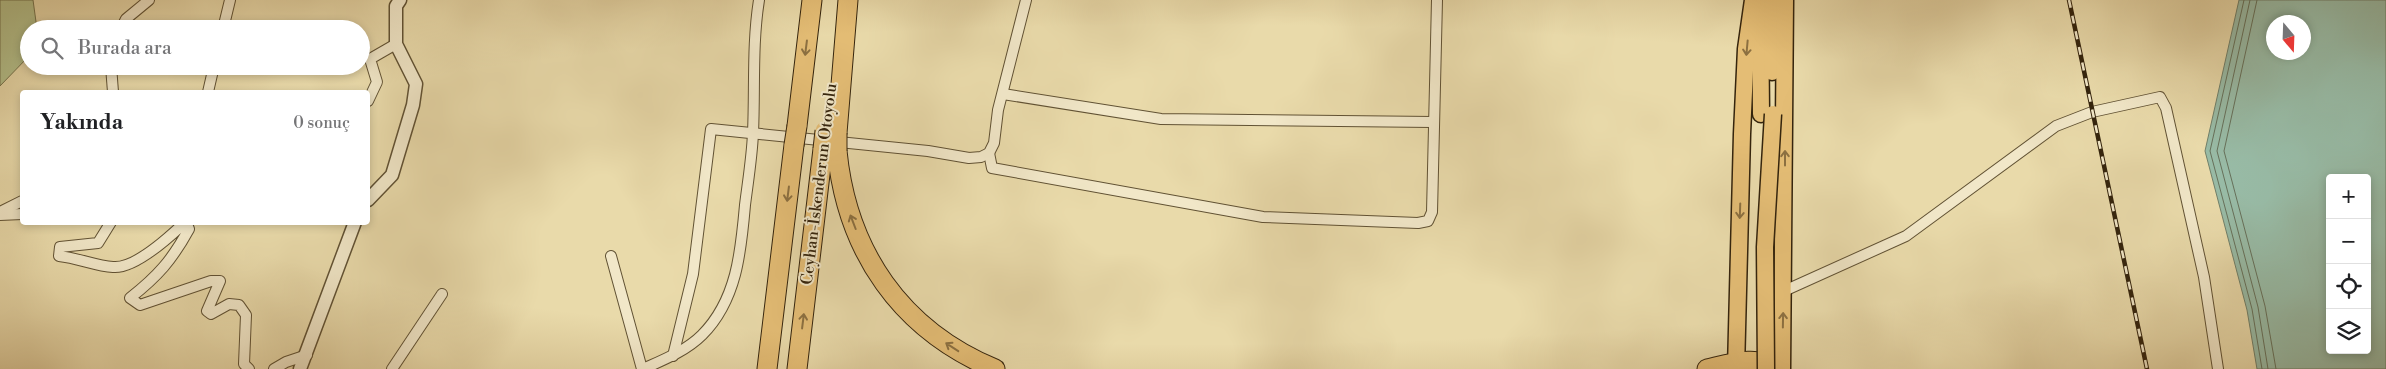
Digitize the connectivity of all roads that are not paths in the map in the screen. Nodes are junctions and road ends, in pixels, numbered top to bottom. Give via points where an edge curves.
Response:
1 (149, 0) edge
2 (230, 0) edge
3 (400, 0) edge
4 (759, 0) edge
5 (812, 0) edge
6 (843, 0) edge
7 (848, 0) edge
8 (1026, 0) edge
9 (1437, 0) edge
10 (1753, 0) edge
11 (1760, 0) edge
12 (1773, 0) edge
13 (1785, 0) edge
14 (125, 20) edge
15 (225, 20) edge
16 (396, 44) junction
17 (370, 59) edge
18 (370, 59) edge
19 (112, 75) edge
20 (212, 75) edge
21 (113, 90) edge
22 (208, 90) edge
23 (1002, 94) junction
24 (370, 97) edge
25 (1767, 114) junction
26 (1433, 122) junction
27 (753, 134) junction
28 (831, 141) junction
29 (989, 152) junction
30 (370, 198) edge
31 (20, 202) edge
32 (0, 213) edge
33 (20, 214) edge
34 (109, 225) edge
35 (184, 225) edge
36 (188, 225) edge
37 (354, 225) edge
38 (611, 256) dead end
39 (1784, 291) junction
40 (442, 294) dead end
41 (307, 355) junction
42 (673, 356) junction
43 (1736, 366) edge
44 (249, 369) edge
45 (274, 369) edge
46 (300, 369) edge
47 (392, 369) edge
48 (642, 369) edge
49 (767, 369) edge
50 (797, 369) edge
51 (995, 369) edge
52 (1707, 369) edge
53 (1755, 369) edge
54 (1766, 369) edge
55 (1781, 369) edge
56 (2218, 369) edge

1 - 14 street
2 - 15 street
3 - 16 street via 396,6
4 - 27 street via 755,29
5 -> 49 highway, Ceyhan-İskenderun Otoyolu, bridge
6 - 28 highway, Ceyhan-İskenderun Otoyolu
7 - 28 highway
8 - 23 street
9 - 26 street
10 -> 43 highway via 1746,49 1742,125
11 - 25 highway
12 - 25 highway
39 -> 13 highway
16 - 17 street
16 - 30 street via 416,84 413,105 392,176
18 - 24 street via 377,82
19 - 21 street
20 - 22 street
23 - 26 street via 1161,118
23 - 29 street via 994,143
25 - 53 highway via 1754,248
25 - 54 highway, bridge
26 - 29 street via 1432,212 1428,221 1418,223 1263,217 992,168
27 - 29 street via 968,158 981,157
27 - 42 street via 740,251 733,283 720,312 701,336
27 - 42 street via 711,129 693,274
50 -> 28 highway, Ceyhan-İskenderun Otoyolu
51 -> 28 highway via 974,360 923,325 885,284 868,258 853,225
31 - 32 street
32 - 33 street
34 - 35 street via 98,243 60,247 59,256 115,268 137,260
36 - 44 street via 177,252 153,280 130,298 140,305 211,280 220,281 207,311 211,314 229,304 239,304 246,315 244,364
37 - 41 street
38 - 48 street
55 -> 39 highway
39 - 56 street via 1906,236 2056,126 2092,112 2160,97 2166,108 2204,277
40 - 47 street
41 - 45 street
41 - 46 street
42 - 48 street
43 - 52 highway
43 - 55 highway via 1749,360 1769,363

